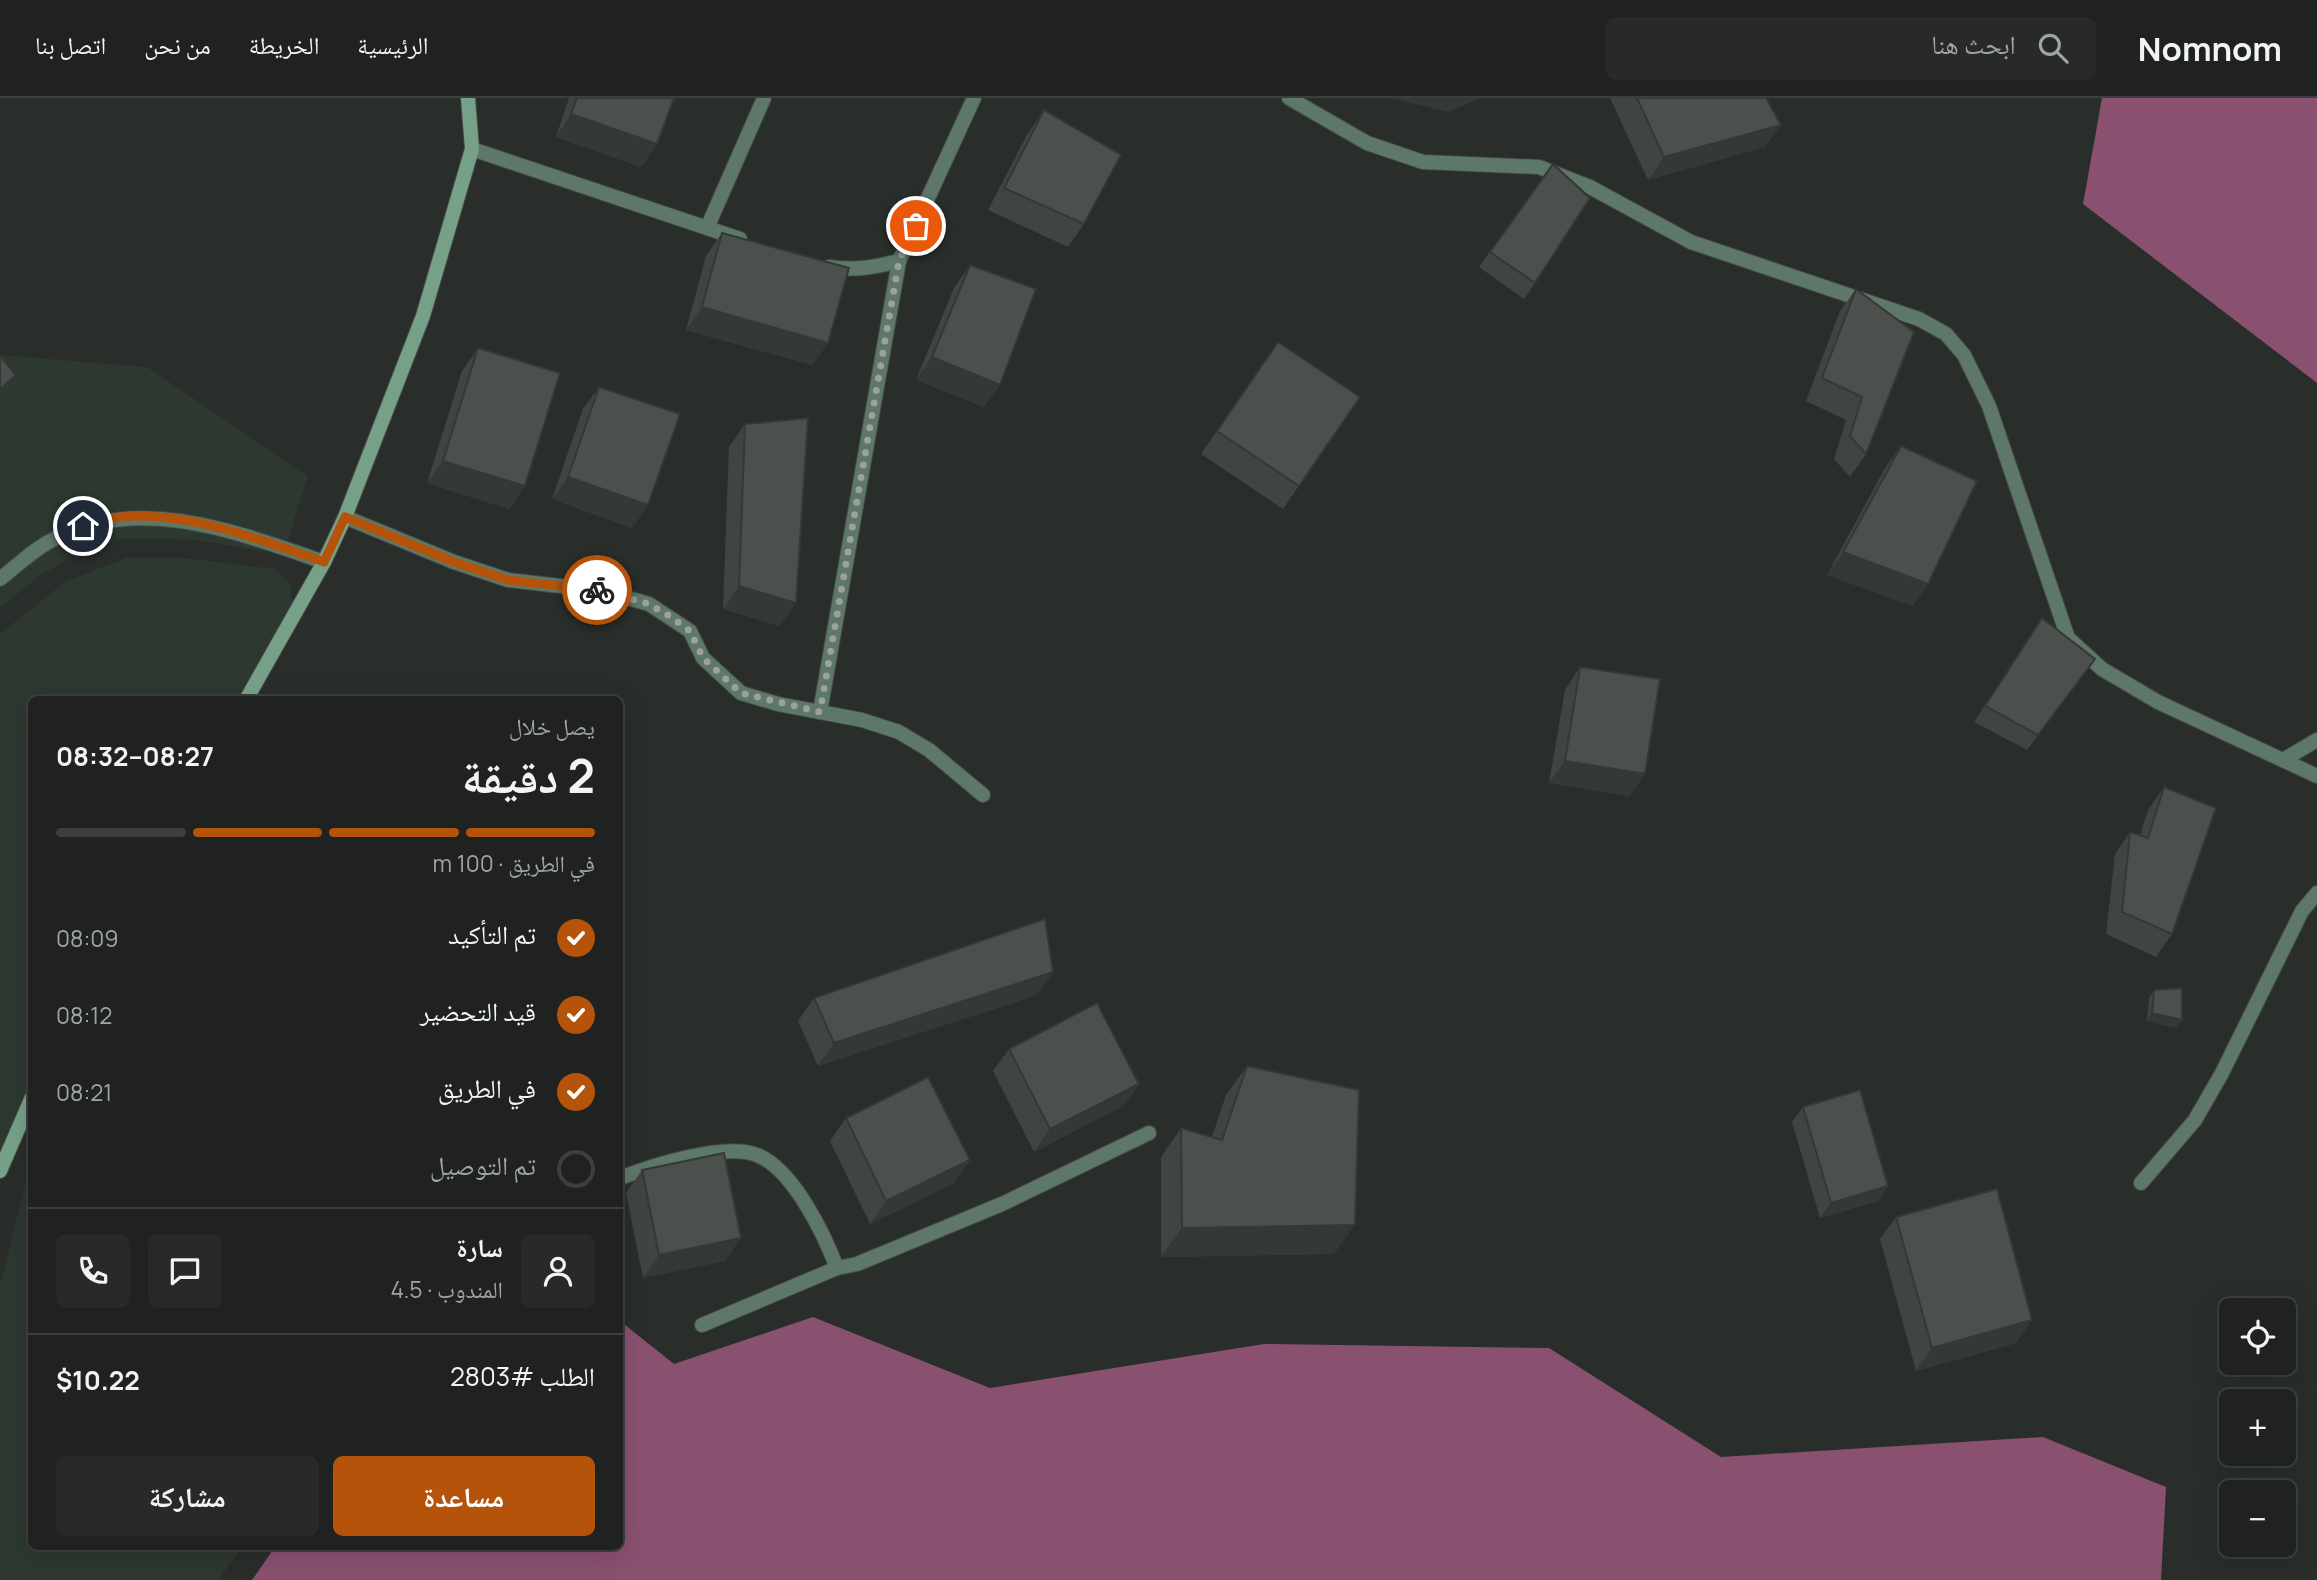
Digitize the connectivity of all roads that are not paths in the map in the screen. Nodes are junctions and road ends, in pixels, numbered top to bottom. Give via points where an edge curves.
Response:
1 (468, 98) edge
2 (764, 98) edge
3 (974, 98) edge
4 (1289, 98) edge
5 (472, 149) junction
6 (707, 228) junction
7 (760, 246) edge
8 (899, 261) junction
9 (812, 264) edge
10 (345, 517) junction
11 (324, 562) junction
12 (0, 579) edge
13 (248, 696) edge
14 (820, 712) junction
15 (2317, 740) edge
16 (2283, 760) junction
17 (2317, 776) edge
18 (983, 795) dead end
19 (2317, 893) edge
20 (28, 1106) edge
21 (1149, 1133) dead end
22 (0, 1171) edge
23 (623, 1177) edge
24 (2141, 1184) dead end
25 (838, 1268) junction
26 (702, 1325) dead end

1 - 5 street
2 - 6 street
3 - 8 street
4 - 16 street via 1367,143 1423,162 1539,167 1590,187 1691,242 1919,319 1947,334 1964,355 1989,406 2068,638 2102,669 2158,702
5 - 6 street
5 - 10 street via 423,316
6 - 7 street
8 - 9 street via 846,270
8 - 14 street
10 - 11 street
10 - 14 street via 508,580 603,591 649,604 690,631 703,658 741,693
11 - 12 street via 240,534 160,518 119,517 55,538
11 - 13 street
14 - 18 street via 899,732 929,750
15 - 16 street
16 - 17 street
19 - 24 street via 2302,911 2195,1119
20 - 22 street
21 - 25 street via 1002,1204
23 - 25 street via 661,1162 735,1152 757,1155 793,1186
25 - 26 street

